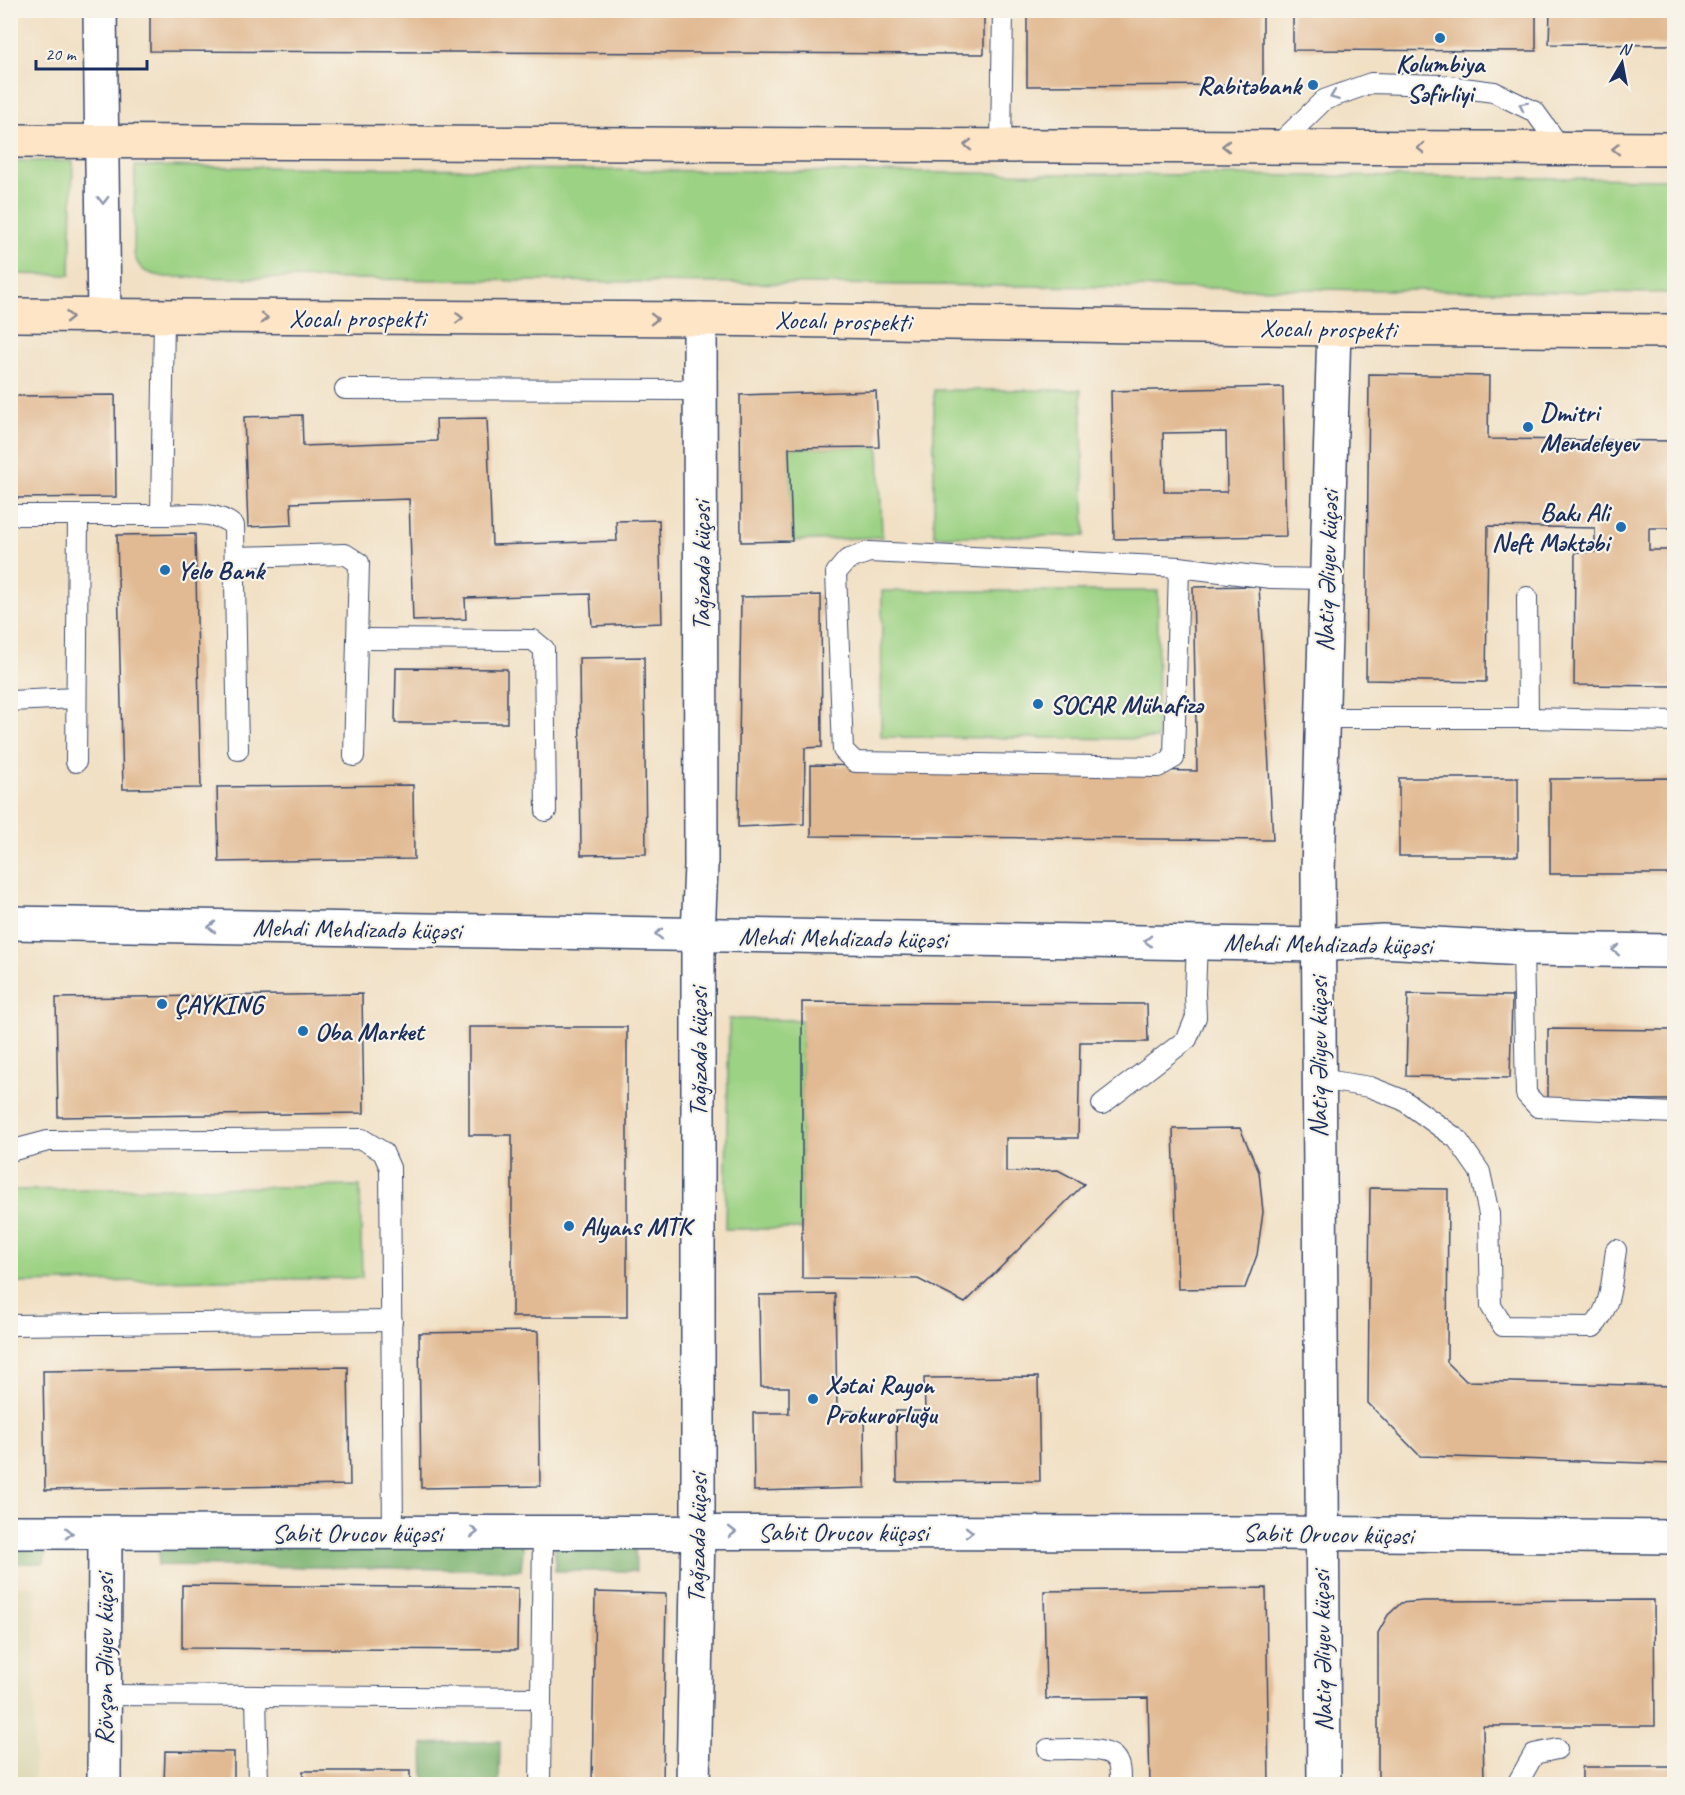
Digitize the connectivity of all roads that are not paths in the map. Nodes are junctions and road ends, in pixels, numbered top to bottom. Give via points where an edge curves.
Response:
1 (100, 10) edge
2 (1003, 10) edge
3 (10, 141) edge
4 (102, 142) junction
5 (1002, 146) junction
6 (1276, 147) junction
7 (1561, 148) junction
8 (1674, 149) edge
9 (10, 315) edge
10 (104, 317) junction
11 (164, 317) junction
12 (700, 319) junction
13 (1334, 329) junction
14 (1674, 331) edge
15 (345, 389) dead end
16 (701, 390) junction
17 (10, 515) edge
18 (78, 515) junction
19 (161, 515) junction
20 (235, 557) junction
21 (1179, 567) junction
22 (1326, 579) junction
23 (1527, 597) dead end
24 (359, 639) junction
25 (76, 699) junction
26 (10, 701) edge
27 (1323, 718) junction
28 (1528, 718) junction
29 (1674, 721) edge
30 (238, 750) dead end
31 (354, 756) dead end
32 (76, 762) dead end
33 (546, 811) dead end
34 (10, 923) edge
35 (698, 935) junction
36 (1197, 942) junction
37 (1317, 945) junction
38 (1523, 949) junction
39 (1674, 951) edge
40 (1318, 1078) junction
41 (1102, 1104) dead end
42 (1674, 1113) edge
43 (10, 1151) edge
44 (1616, 1250) dead end
45 (392, 1321) junction
46 (10, 1325) edge
47 (10, 1532) edge
48 (543, 1532) junction
49 (698, 1532) junction
50 (105, 1533) junction
51 (393, 1533) junction
52 (1321, 1534) junction
53 (1674, 1537) edge
54 (104, 1695) junction
55 (256, 1696) junction
56 (541, 1698) junction
57 (1048, 1749) dead end
58 (1557, 1749) dead end
59 (104, 1785) edge
60 (258, 1785) edge
61 (540, 1785) edge
62 (693, 1785) edge
63 (1120, 1785) edge
64 (1324, 1785) edge
65 (1517, 1785) edge

1 - 4 street
2 - 5 lane
3 - 4 main road
5 -> 4 main road
4 -> 10 street
6 -> 5 main road
7 -> 6 main road
7 -> 6 lane via 1535,112 1494,92 1371,82 1324,100
8 -> 7 main road
9 -> 10 main road, Xocalı prospekti
10 - 11 main road, Xocalı prospekti
11 -> 12 main road, Xocalı prospekti
11 - 19 lane
12 - 13 main road, Xocalı prospekti
12 - 16 street, Tağızadə küçəsi
13 - 14 main road, Xocalı prospekti
13 - 22 street, Natiq Əliyev küçəsi
15 - 16 lane
16 - 35 street, Tağızadə küçəsi
17 - 18 lane
18 - 19 lane
18 - 25 lane
19 - 20 lane via 225,518 234,526
20 - 24 lane via 345,554 359,562
20 - 30 lane
21 - 21 lane via 868,552 847,560 836,573 843,750 855,762 1158,767 1174,758
21 - 22 lane via 1271,578
22 - 27 street, Natiq Əliyev küçəsi
23 - 28 lane
24 - 31 lane
24 - 33 lane via 533,640 544,649
25 - 26 lane
25 - 32 lane
27 - 28 lane
27 - 37 street, Natiq Əliyev küçəsi
28 - 29 lane
35 -> 34 street, Mehdi Mehdizadə küçəsi
36 -> 35 street, Mehdi Mehdizadə küçəsi
35 - 49 street, Tağızadə küçəsi
36 - 37 street, Mehdi Mehdizadə küçəsi
36 - 41 lane via 1196,1017 1187,1039
37 - 38 street, Mehdi Mehdizadə küçəsi via 1383,941
37 - 40 street, Natiq Əliyev küçəsi
39 -> 38 street, Mehdi Mehdizadə küçəsi
38 - 42 lane via 1526,1094 1538,1107
40 - 44 lane via 1370,1087 1403,1100 1457,1139 1480,1172 1489,1214 1491,1306 1503,1326 1593,1327 1607,1307
40 - 52 street, Natiq Əliyev küçəsi
43 - 45 lane via 48,1141 362,1139 383,1152 390,1168
45 - 46 lane
45 - 51 lane
47 -> 50 street, Sabit Orucov küçəsi
48 - 49 street, Sabit Orucov küçəsi
51 -> 48 street, Sabit Orucov küçəsi
48 - 56 lane
49 -> 52 street, Sabit Orucov küçəsi
49 - 62 street, Tağızadə küçəsi
50 - 51 street, Sabit Orucov küçəsi
50 - 54 street, Rövşən Əliyev küçəsi
52 - 53 street, Sabit Orucov küçəsi
52 - 64 street, Natiq Əliyev küçəsi
54 - 55 lane
54 - 59 street, Rövşən Əliyev küçəsi
55 - 56 lane
55 - 60 lane
56 - 61 lane
57 - 63 lane via 1102,1751 1114,1757 1120,1770
58 - 65 lane via 1534,1754

